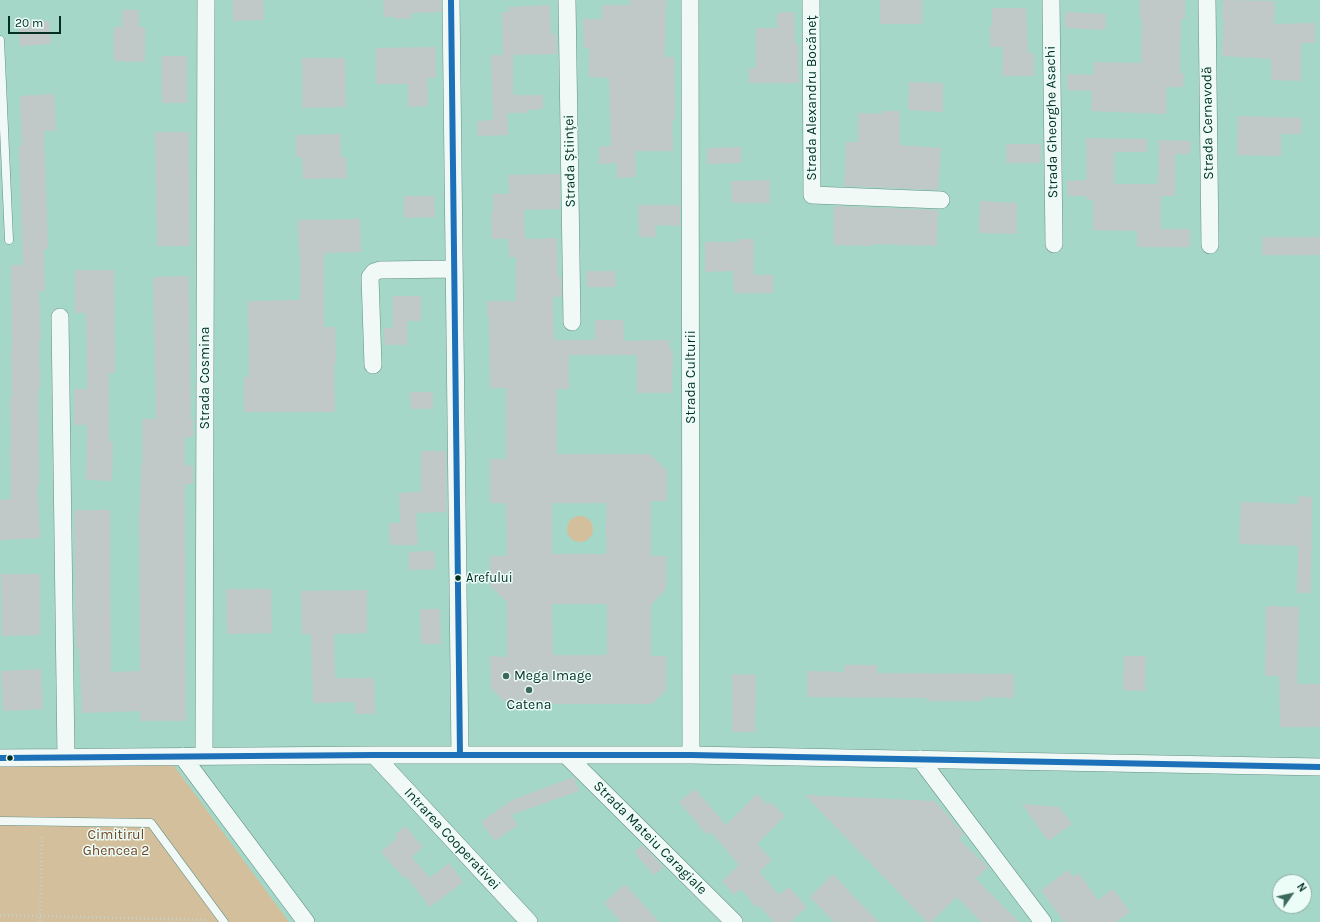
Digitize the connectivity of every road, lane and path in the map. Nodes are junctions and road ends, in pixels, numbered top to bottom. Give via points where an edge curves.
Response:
1 (206, 0) edge
2 (451, 0) edge
3 (567, 0) edge
4 (690, 0) edge
5 (811, 0) edge
6 (1051, 0) edge
7 (1207, 0) edge
8 (0, 40) edge
9 (941, 200) dead end
10 (9, 240) dead end
11 (1054, 244) dead end
12 (1210, 245) dead end
13 (454, 268) junction
14 (60, 317) dead end
15 (572, 322) dead end
16 (373, 365) dead end
17 (374, 755) junction
18 (460, 755) junction
19 (566, 755) junction
20 (692, 755) junction
21 (182, 756) junction
22 (204, 756) junction
23 (0, 758) edge
24 (66, 758) junction
25 (920, 759) junction
26 (1320, 767) edge
27 (0, 822) edge
28 (42, 832) dead end
29 (205, 914) dead end
30 (0, 915) edge
31 (40, 916) junction
32 (148, 920) edge
33 (210, 921) edge
34 (40, 922) edge
35 (224, 922) edge
36 (306, 922) edge
37 (529, 922) edge
38 (734, 922) edge
39 (1043, 922) edge

1 - 22 street, Strada Cosmina
2 - 13 street
3 - 15 street, Strada Științei
4 - 20 street, Strada Culturii
5 - 9 street, Strada Alexandru Bocăneț via 812,195
6 - 11 street, Strada Gheorghe Asachi
7 - 12 street, Strada Cernavodă
8 - 10 lane
13 - 16 street via 374,272 370,277
13 - 18 street
14 - 24 street
17 - 18 street
17 - 22 street
17 - 37 street, Intrarea Cooperativei
18 - 19 street
19 - 20 street
19 - 38 street, Strada Mateiu Caragiale
20 - 25 street
21 - 22 street
21 - 24 street
21 - 36 street
23 - 24 street
25 - 26 street
25 - 39 street
27 - 35 lane via 151,823
28 - 31 path
29 - 33 path
30 - 31 path
31 - 32 path
31 - 34 path
32 - 33 path

